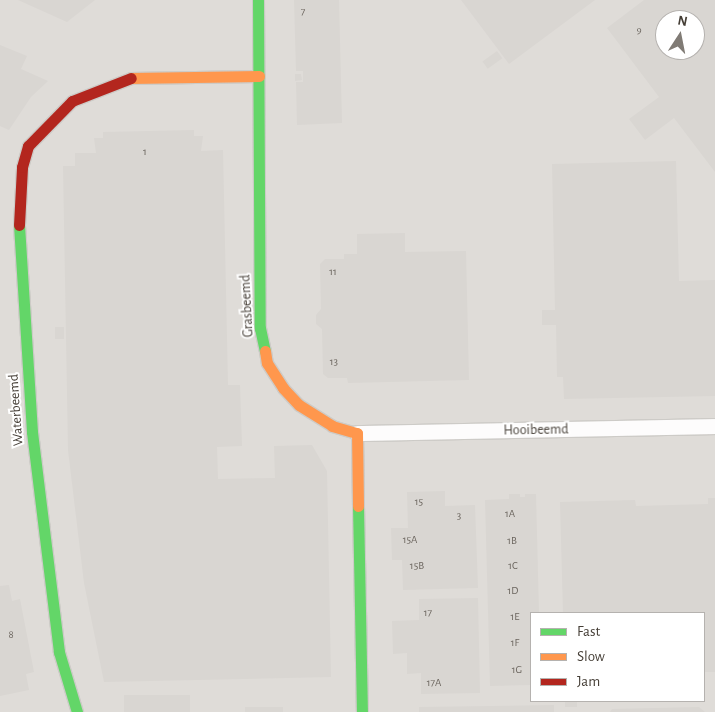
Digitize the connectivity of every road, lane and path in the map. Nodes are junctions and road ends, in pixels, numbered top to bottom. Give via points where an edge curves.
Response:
1 (258, 0) edge
2 (258, 76) junction
3 (715, 426) edge
4 (357, 433) junction
5 (77, 712) edge
6 (362, 712) edge

1 - 2 street, Grasbeemd
2 - 4 street, Grasbeemd via 260,328 267,363 299,405 332,426
2 - 5 street, Waterbeemd via 129,78 72,101 28,146 22,167 18,214 32,432 59,652
3 - 4 street, Hooibeemd
4 - 6 street

